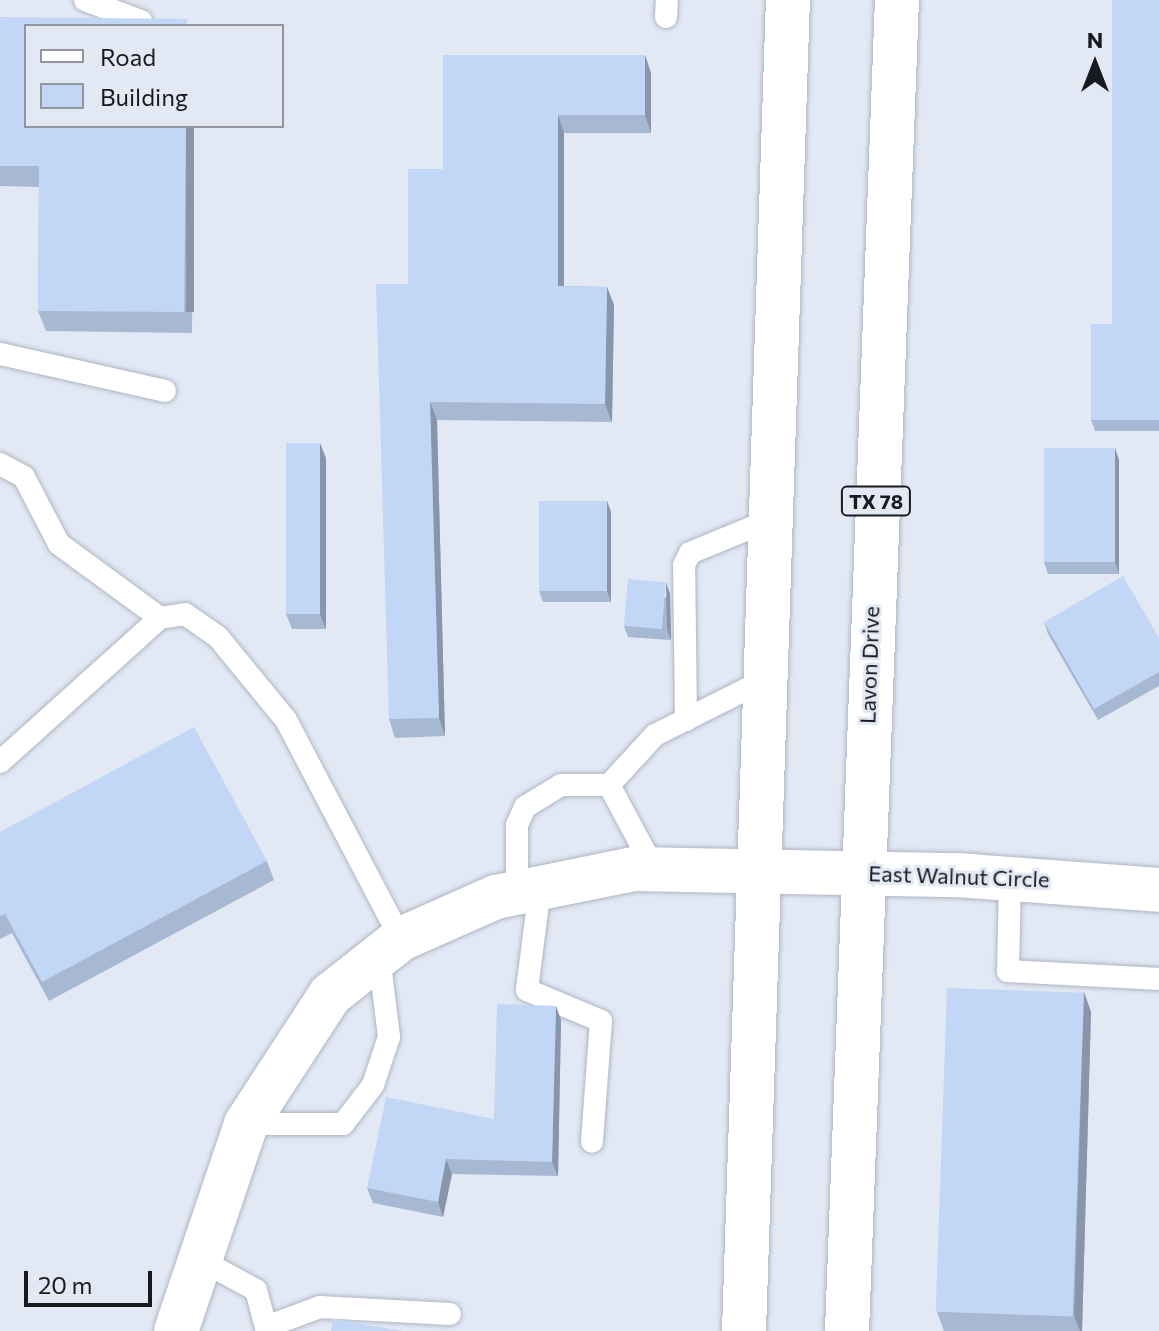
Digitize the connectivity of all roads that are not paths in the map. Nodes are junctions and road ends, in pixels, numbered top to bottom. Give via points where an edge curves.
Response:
1 (85, 0) edge
2 (787, 0) edge
3 (897, 0) edge
4 (141, 21) edge
5 (0, 354) edge
6 (165, 391) dead end
7 (0, 464) edge
8 (770, 520) junction
9 (160, 618) junction
10 (765, 680) junction
11 (686, 720) junction
12 (0, 762) edge
13 (609, 785) junction
14 (654, 869) junction
15 (758, 872) junction
16 (860, 872) junction
17 (1010, 877) junction
18 (528, 890) junction
19 (1159, 890) edge
20 (390, 948) junction
21 (1159, 979) edge
22 (246, 1124) junction
23 (592, 1142) dead end
24 (195, 1257) junction
25 (450, 1314) dead end
26 (267, 1329) edge
27 (176, 1331) edge
28 (744, 1331) edge
29 (847, 1331) edge

1 - 4 lane
2 - 8 main road
3 - 16 main road, Lavon Drive / TX 78
5 - 6 lane
7 - 9 lane via 24,477 59,544
8 - 10 main road
8 - 11 lane via 690,553 684,565
9 - 12 lane
9 - 20 lane via 185,614 218,637 286,720
10 - 11 lane
10 - 15 main road
11 - 13 lane via 655,735
13 - 14 lane
13 - 18 lane via 561,785 525,807 517,825
14 - 15 main road, East Walnut Circle
14 - 18 main road, East Walnut Circle
15 - 16 main road, East Walnut Circle
15 - 28 main road
16 - 17 main road, East Walnut Circle
16 - 29 main road, Lavon Drive / TX 78
17 - 19 main road, East Walnut Circle
17 - 21 lane via 1008,971
18 - 20 main road, East Walnut Circle
18 - 23 lane via 527,990 601,1021
20 - 22 main road, East Walnut Circle via 330,995
20 - 22 lane via 389,1037 373,1085 343,1124
22 - 24 main road, East Walnut Circle
24 - 26 lane via 256,1290
24 - 27 main road, East Walnut Circle
25 - 26 lane via 320,1307

